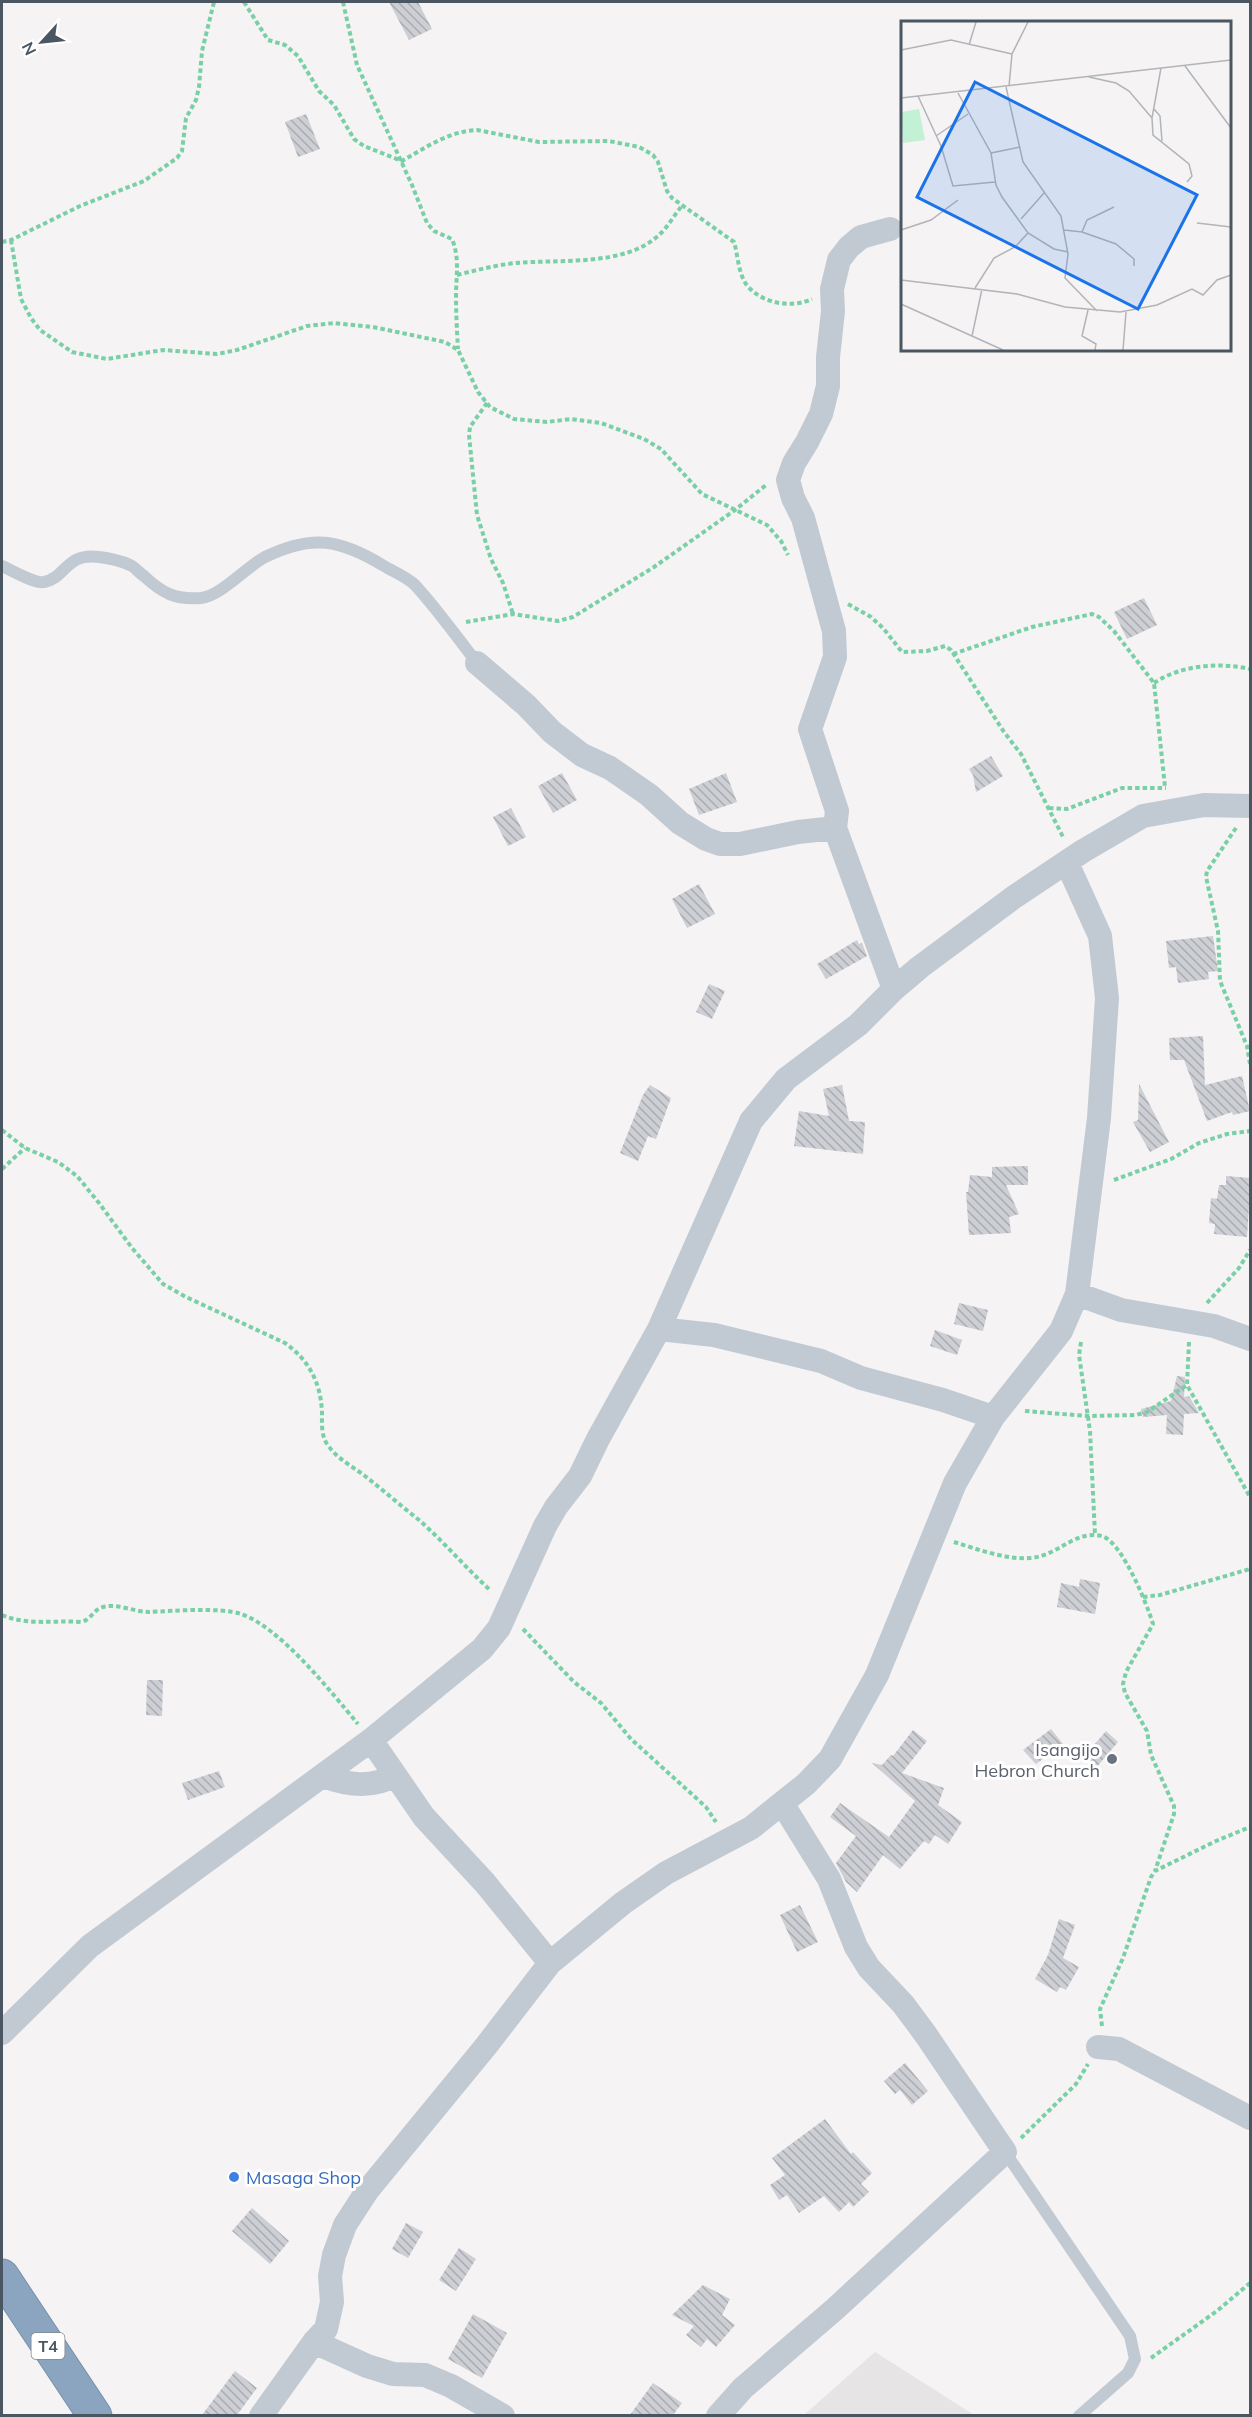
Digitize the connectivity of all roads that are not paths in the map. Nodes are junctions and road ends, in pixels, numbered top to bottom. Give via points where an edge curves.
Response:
1 (890, 229) dead end
2 (2, 566) edge
3 (477, 663) joint
4 (1245, 815) edge
5 (834, 828) junction
6 (1070, 860) junction
7 (894, 989) junction
8 (1077, 1294) junction
9 (659, 1329) junction
10 (1251, 1339) edge
11 (996, 1413) junction
12 (372, 1740) junction
13 (395, 1775) junction
14 (323, 1776) junction
15 (782, 1803) junction
16 (550, 1963) junction
17 (2, 2033) edge
18 (1098, 2047) road end
19 (1251, 2118) edge
20 (1005, 2152) junction
21 (2, 2276) edge
22 (314, 2342) junction
23 (96, 2415) edge
24 (261, 2415) edge
25 (503, 2415) edge
26 (718, 2415) edge
27 (1079, 2415) edge

1 - 5 street via 861,237 839,260 832,289 828,386 821,414 788,480 803,518 834,631 835,657 810,729 837,811
2 - 3 lane via 44,582 71,561 82,556 99,557 131,566 161,591 178,598 203,598 256,562 283,549 300,543 329,542 361,552 413,583
3 - 5 street via 552,732 649,795 680,823 706,839 740,844
4 - 6 street via 1204,805 1143,816
5 - 7 street
6 - 7 street via 980,922
6 - 8 street via 1100,936 1107,998 1100,1118
7 - 9 street via 858,1025 786,1079 751,1121
8 - 10 street via 1121,1310 1214,1326
8 - 11 street via 1061,1332
9 - 11 street via 714,1335 821,1361 861,1378
9 - 12 street via 580,1476 545,1526 499,1628 482,1648
11 - 15 street via 955,1483 877,1675 830,1759
12 - 13 street
12 - 14 street
13 - 14 street via 384,1782 356,1786
13 - 16 street via 424,1817 485,1883
14 - 17 street via 90,1946
15 - 16 street via 751,1828 666,1873
15 - 20 street via 829,1879 856,1947 869,1968 926,2035
16 - 22 street via 367,2191 345,2225 330,2276 332,2302 326,2329
18 - 19 street via 1119,2049
20 - 26 street via 743,2388
20 - 27 lane via 1130,2336 1135,2359 1128,2373
21 - 23 highway, T4
22 - 24 street
22 - 25 street via 367,2366 425,2375

